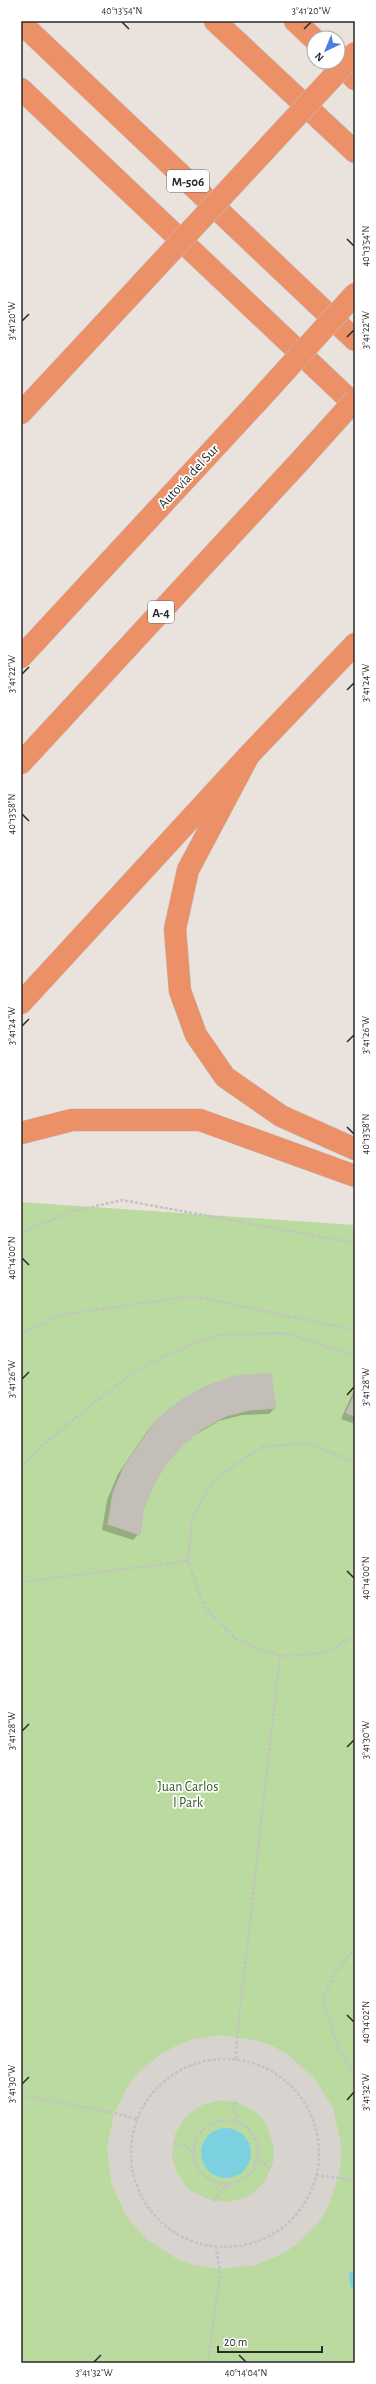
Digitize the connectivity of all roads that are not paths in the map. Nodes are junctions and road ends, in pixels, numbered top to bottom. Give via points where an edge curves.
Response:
1 (215, 21) edge
2 (295, 21) edge
3 (21, 23) edge
4 (306, 31) edge
5 (355, 53) edge
6 (346, 70) edge
7 (355, 78) edge
8 (21, 89) edge
9 (21, 104) edge
10 (355, 152) edge
11 (94, 159) junction
12 (355, 294) edge
13 (355, 340) edge
14 (355, 400) edge
15 (355, 405) edge
16 (21, 413) edge
17 (355, 644) edge
18 (21, 657) edge
19 (249, 755) junction
20 (21, 763) edge
21 (21, 1003) edge
22 (21, 1133) edge
23 (355, 1149) edge
24 (355, 1176) edge

1 - 10 highway
2 - 4 highway
3 - 13 highway, M-506
5 - 16 highway, bridge
6 - 7 highway
8 - 11 highway
9 - 11 highway
11 - 15 highway
12 - 18 highway, Autovía del Sur, bridge
14 - 20 highway, A-4, bridge
17 - 19 highway
19 - 21 highway
19 - 23 highway via 188,870 175,930 180,991 196,1035 225,1077 281,1116
22 - 24 highway via 72,1120 200,1120

